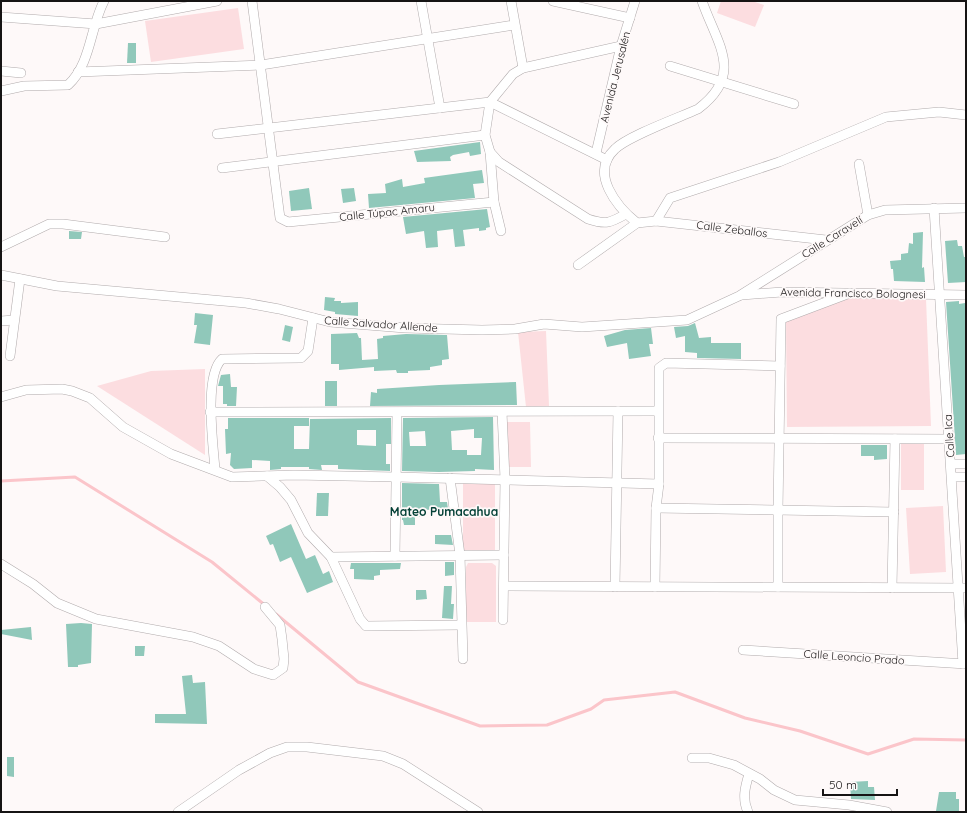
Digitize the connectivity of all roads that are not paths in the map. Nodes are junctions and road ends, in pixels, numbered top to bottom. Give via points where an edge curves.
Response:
1 (104, 1) edge
2 (217, 1) edge
3 (252, 1) edge
4 (421, 1) edge
5 (511, 1) edge
6 (553, 1) edge
7 (635, 1) edge
8 (702, 1) edge
9 (1, 16) edge
10 (630, 18) junction
11 (96, 24) junction
12 (514, 25) junction
13 (428, 38) junction
14 (621, 46) junction
15 (261, 65) junction
16 (670, 66) dead end
17 (523, 68) junction
18 (1, 71) edge
19 (78, 72) junction
20 (21, 73) dead end
21 (721, 82) junction
22 (1, 91) edge
23 (490, 102) junction
24 (794, 104) dead end
25 (440, 108) junction
26 (966, 115) edge
27 (270, 128) junction
28 (217, 134) dead end
29 (485, 135) junction
30 (490, 152) junction
31 (596, 153) junction
32 (607, 160) junction
33 (274, 162) junction
34 (859, 164) dead end
35 (222, 168) dead end
36 (494, 202) junction
37 (934, 208) junction
38 (966, 208) edge
39 (626, 214) junction
40 (868, 215) junction
41 (656, 221) junction
42 (637, 223) junction
43 (500, 231) dead end
44 (165, 237) dead end
45 (826, 240) junction
46 (1, 247) edge
47 (578, 265) dead end
48 (1, 275) edge
49 (20, 279) junction
50 (850, 293) junction
51 (940, 294) junction
52 (966, 294) edge
53 (739, 296) junction
54 (312, 318) junction
55 (14, 320) junction
56 (1, 321) edge
57 (10, 356) dead end
58 (780, 366) junction
59 (1, 397) edge
60 (618, 411) junction
61 (658, 411) junction
62 (210, 412) junction
63 (502, 412) junction
64 (397, 413) junction
65 (658, 438) junction
66 (779, 439) junction
67 (895, 439) junction
68 (950, 440) junction
69 (951, 464) junction
70 (966, 464) edge
71 (214, 469) junction
72 (267, 476) junction
73 (396, 477) junction
74 (952, 477) junction
75 (966, 477) edge
76 (450, 478) junction
77 (505, 478) junction
78 (617, 482) junction
79 (658, 484) junction
80 (656, 508) junction
81 (778, 510) junction
82 (894, 512) junction
83 (460, 555) junction
84 (504, 555) junction
85 (395, 556) junction
86 (331, 557) junction
87 (1, 564) edge
88 (504, 586) junction
89 (615, 587) junction
90 (655, 587) junction
91 (778, 587) junction
92 (892, 588) junction
93 (962, 588) edge
94 (265, 608) dead end
95 (503, 620) dead end
96 (461, 625) junction
97 (743, 650) dead end
98 (463, 659) dead end
99 (965, 664) edge
100 (692, 758) dead end
101 (749, 774) junction
102 (846, 809) edge
103 (178, 812) edge
104 (478, 812) edge
105 (748, 812) edge
106 (887, 812) edge

1 - 11 street
2 - 11 street
3 - 15 street
4 - 13 street
5 - 12 street
6 - 10 street
7 - 10 street, Avenida Jerusalén
8 - 21 street via 724,55
9 - 11 street
10 - 14 street, Avenida Jerusalén
11 - 19 street
12 - 13 street
12 - 17 street
13 - 15 street
13 - 25 street
14 - 17 street
14 - 31 street, Avenida Jerusalén
15 - 19 street
15 - 27 street
16 - 21 street
17 - 23 street via 513,74
18 - 20 street
19 - 22 street via 68,85 24,86
21 - 24 street
21 - 32 street via 708,102 698,110 627,141 614,149
23 - 25 street
23 - 29 street
23 - 31 street
25 - 27 street
26 - 41 street via 939,112 886,117 779,162 670,198
27 - 28 street
27 - 33 street
29 - 30 street
29 - 33 street
30 - 36 street
30 - 39 street via 499,162 588,220 602,224
31 - 32 street
32 - 39 street via 606,182
33 - 35 street
33 - 36 street, Calle Túpac Amaru via 280,218 288,222
34 - 40 street
36 - 43 street
37 - 38 street, Calle Caravelí
37 - 40 street, Calle Caravelí via 885,210
37 - 51 street, Calle Ica
39 - 42 street
40 - 45 street, Calle Caravelí
41 - 42 street, Calle Zeballos
41 - 45 street, Calle Zeballos
42 - 47 street
44 - 46 street via 49,224
45 - 53 street, Calle Caravelí
48 - 49 street, Calle Salvador Allende
49 - 54 street, Calle Salvador Allende via 57,286 246,303
49 - 55 street
50 - 51 street, Avenida Francisco Bolognesi
50 - 53 street, Avenida Francisco Bolognesi via 782,292
50 - 58 street via 781,319
51 - 52 street, Avenida Francisco Bolognesi
51 - 68 street, Calle Ica
53 - 54 street, Calle Salvador Allende via 687,320 582,327 544,324 514,329 482,330 405,328 330,322
54 - 62 street via 308,351 301,358 222,359 216,364
55 - 56 street
55 - 57 street
58 - 61 street via 666,363 659,368
58 - 66 street
59 - 71 street via 26,390 72,391 90,398 123,427 164,450
60 - 61 street
60 - 63 street
60 - 78 street
61 - 65 street
62 - 64 street
62 - 71 street
63 - 64 street
63 - 77 street
64 - 73 street
65 - 66 street
65 - 79 street
66 - 67 street
66 - 81 street
67 - 68 street
67 - 82 street
68 - 69 street, Calle Ica
69 - 70 street
69 - 74 street, Calle Ica
71 - 72 street via 232,477
72 - 73 street
72 - 86 street via 291,500 308,533
73 - 76 street
73 - 85 street
74 - 75 street
74 - 93 street, Calle Ica
76 - 77 street
76 - 83 street
77 - 78 street
77 - 84 street
78 - 79 street
78 - 89 street
79 - 80 street
80 - 81 street
80 - 90 street
81 - 82 street
81 - 91 street
82 - 92 street
83 - 84 street
83 - 85 street
83 - 96 street
84 - 88 street
85 - 86 street
86 - 96 street via 360,619 366,626
87 - 94 street via 57,603 96,620 193,637 219,646 254,669 273,675 283,668 282,639 280,625
88 - 89 street
88 - 95 street
89 - 90 street
90 - 91 street
91 - 92 street
92 - 93 street
93 - 99 street, Calle Ica
96 - 98 street
97 - 99 street, Calle Leoncio Prado
100 - 101 street via 709,758
101 - 102 street via 795,800
101 - 105 street via 744,790
102 - 106 street
103 - 104 street via 239,770 270,753 287,747 307,747 383,756 403,764

